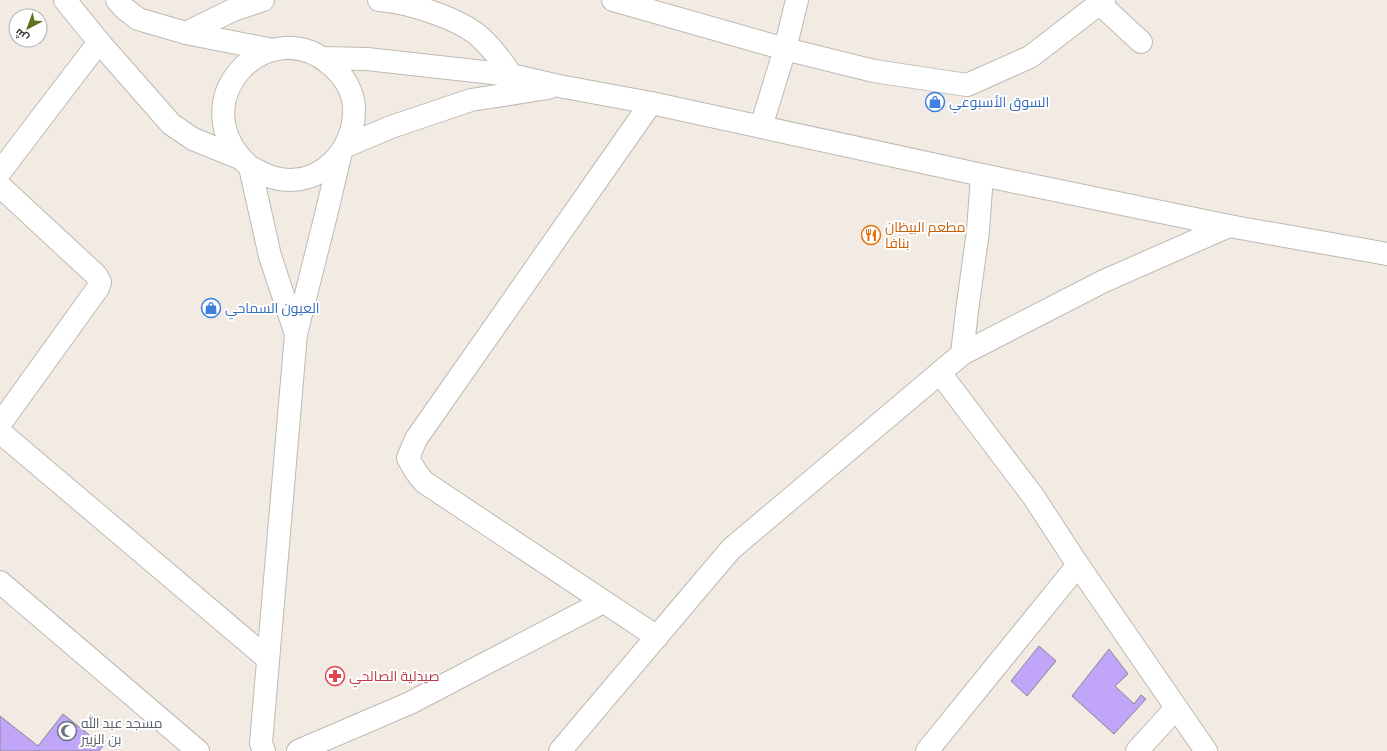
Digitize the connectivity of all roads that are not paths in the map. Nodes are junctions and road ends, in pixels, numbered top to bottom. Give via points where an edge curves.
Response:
1 (65, 0) edge
2 (116, 0) edge
3 (263, 0) edge
4 (379, 0) edge
5 (613, 0) edge
6 (797, 0) edge
7 (1102, 2) edge
8 (186, 33) junction
9 (99, 42) junction
10 (1141, 42) dead end
11 (785, 49) junction
12 (273, 50) junction
13 (324, 58) junction
14 (511, 75) junction
15 (559, 86) junction
16 (652, 103) junction
17 (761, 127) junction
18 (343, 151) junction
19 (245, 162) junction
20 (0, 172) edge
21 (982, 175) junction
22 (0, 186) edge
23 (1229, 226) junction
24 (1387, 254) edge
25 (296, 334) junction
26 (962, 354) junction
27 (940, 373) junction
28 (0, 424) edge
29 (0, 432) edge
30 (1078, 565) junction
31 (0, 582) edge
32 (603, 602) junction
33 (656, 637) junction
34 (268, 659) junction
35 (1176, 708) junction
36 (261, 748) edge
37 (198, 751) edge
38 (298, 751) edge
39 (560, 751) edge
40 (927, 751) edge
41 (1137, 751) edge
42 (1206, 751) edge

1 - 9 street
2 - 8 street via 138,19
3 - 8 street via 233,10
4 - 14 street via 427,11 452,20 479,36 498,55
5 - 11 street
6 - 11 street
7 - 10 street
7 - 11 street via 1030,57 967,85 874,71
8 - 12 street
9 - 19 street via 171,124 193,139
9 - 20 street
11 - 17 street
12 - 13 street via 291,48 308,51
12 - 19 street via 256,57 240,69 230,85 224,104 224,123 229,141
13 - 14 street via 367,59
13 - 18 street via 339,71 349,88 354,108 353,128
14 - 15 street
15 - 16 street
15 - 18 street via 465,102 390,127
16 - 17 street
16 - 32 street via 416,439 408,458 424,482
17 - 21 street
18 - 19 street via 329,166 317,173 290,180 270,176
18 - 25 street
19 - 25 street via 270,256
21 - 23 street
21 - 26 street via 978,231
22 - 28 street via 96,275 100,282
23 - 24 street
23 - 26 street via 1104,281
25 - 34 street
26 - 27 street
27 - 30 street via 1033,496
27 - 33 street via 731,549
29 - 34 street
30 - 35 street
30 - 40 street
31 - 37 street
32 - 33 street
32 - 38 street via 410,703
33 - 39 street
34 - 36 street
35 - 41 street
35 - 42 street

